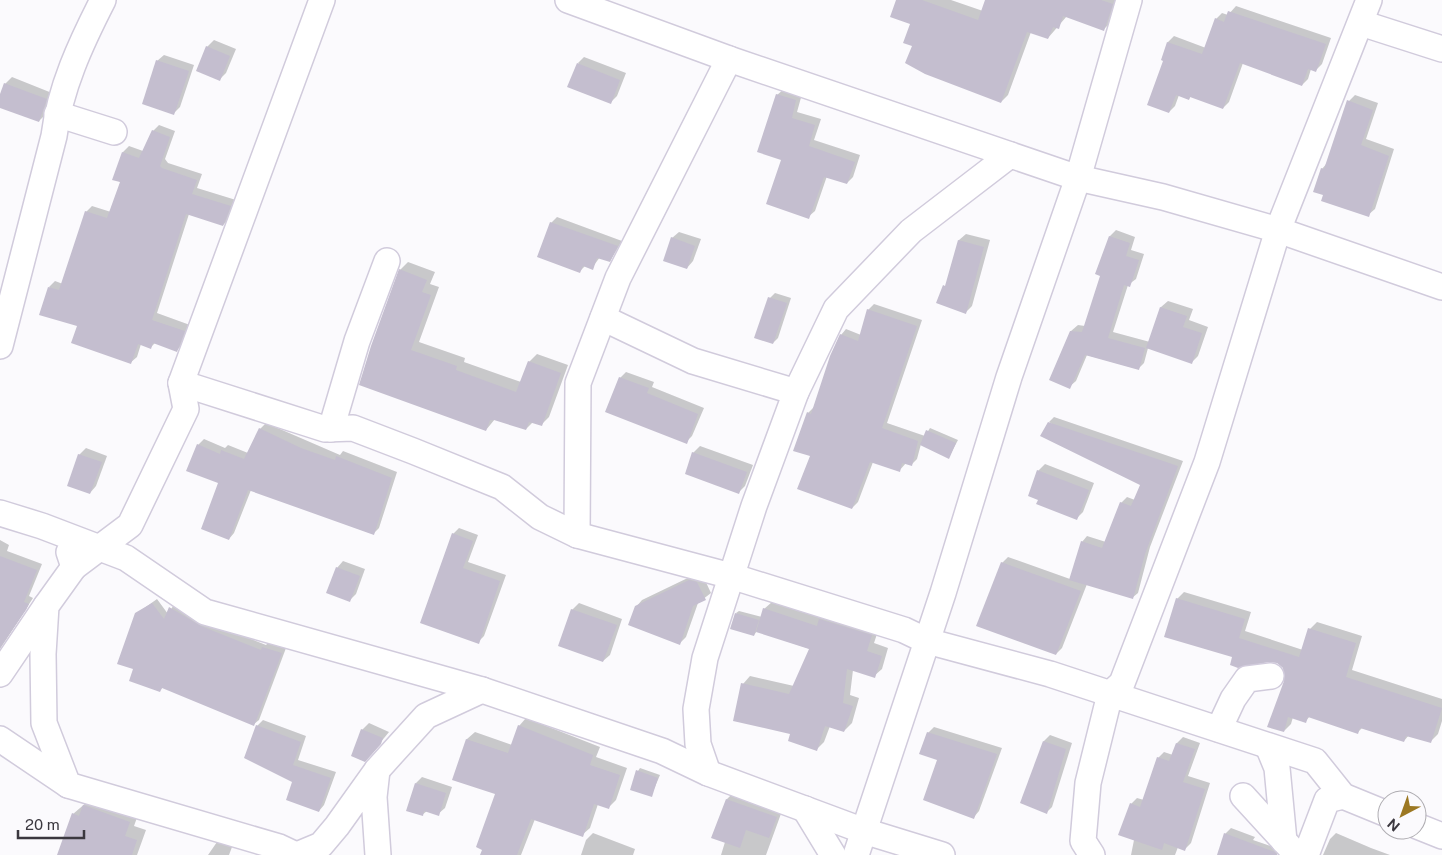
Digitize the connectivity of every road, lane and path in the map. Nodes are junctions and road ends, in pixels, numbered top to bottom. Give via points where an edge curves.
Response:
1 (103, 0) edge
2 (322, 0) edge
3 (568, 0) edge
4 (1129, 0) edge
5 (1365, 11) edge
6 (1442, 49) edge
7 (729, 59) junction
8 (57, 114) junction
9 (114, 132) dead end
10 (1010, 155) junction
11 (1078, 178) junction
12 (1278, 230) junction
13 (388, 261) dead end
14 (1442, 287) edge
15 (603, 318) junction
16 (0, 346) edge
17 (181, 383) junction
18 (796, 392) junction
19 (331, 429) junction
20 (0, 514) edge
21 (62, 534) junction
22 (577, 535) junction
23 (98, 548) junction
24 (74, 566) junction
25 (731, 576) junction
26 (46, 606) junction
27 (927, 640) junction
28 (0, 674) edge
29 (1271, 676) dead end
30 (482, 690) junction
31 (1110, 694) junction
32 (1218, 729) junction
33 (0, 739) edge
34 (1268, 746) junction
35 (377, 770) junction
36 (708, 773) junction
37 (68, 784) junction
38 (1243, 796) dead end
39 (1343, 796) junction
40 (805, 809) junction
41 (1377, 810) edge
42 (1427, 830) edge
43 (864, 831) junction
44 (1442, 836) edge
45 (1290, 848) edge
46 (296, 855) edge
47 (378, 855) edge
48 (833, 855) edge
49 (856, 855) edge
50 (942, 855) edge
51 (1092, 855) edge
52 (1306, 855) edge

1 - 8 street via 87,32
2 - 17 street
3 - 7 street
4 - 11 street
5 - 6 street
5 - 12 street
7 - 10 street
7 - 15 street via 618,278
8 - 9 street
8 - 16 street
10 - 11 street
10 - 18 street via 911,231 836,308
11 - 12 street via 1163,197
11 - 27 street via 1009,377
12 - 14 street
12 - 31 street via 1207,462 1122,683
13 - 19 street via 357,341
15 - 18 street via 693,361
15 - 22 street via 578,383
17 - 19 street
17 - 23 street via 186,409 130,525
18 - 25 street
19 - 22 street via 353,428 502,487 540,517
20 - 21 street
21 - 23 street
21 - 24 street
22 - 25 street
23 - 24 street
23 - 30 street via 126,558 205,612
24 - 26 street
25 - 27 street
25 - 36 street via 705,658 696,709 698,744
26 - 28 street
26 - 37 street via 44,723
27 - 31 street
27 - 43 street
29 - 32 street via 1248,679 1232,699
30 - 35 street via 426,716
30 - 36 street via 662,751
31 - 32 street
31 - 51 street via 1088,783 1083,841
32 - 34 street
33 - 37 street
34 - 39 street via 1315,761
34 - 45 street via 1277,768
35 - 46 street via 321,845
35 - 47 street via 374,797
36 - 40 street
37 - 46 street
38 - 45 street
39 - 41 street
39 - 52 street via 1327,800
40 - 43 street
40 - 48 street
42 - 44 street
43 - 49 street
43 - 50 street

